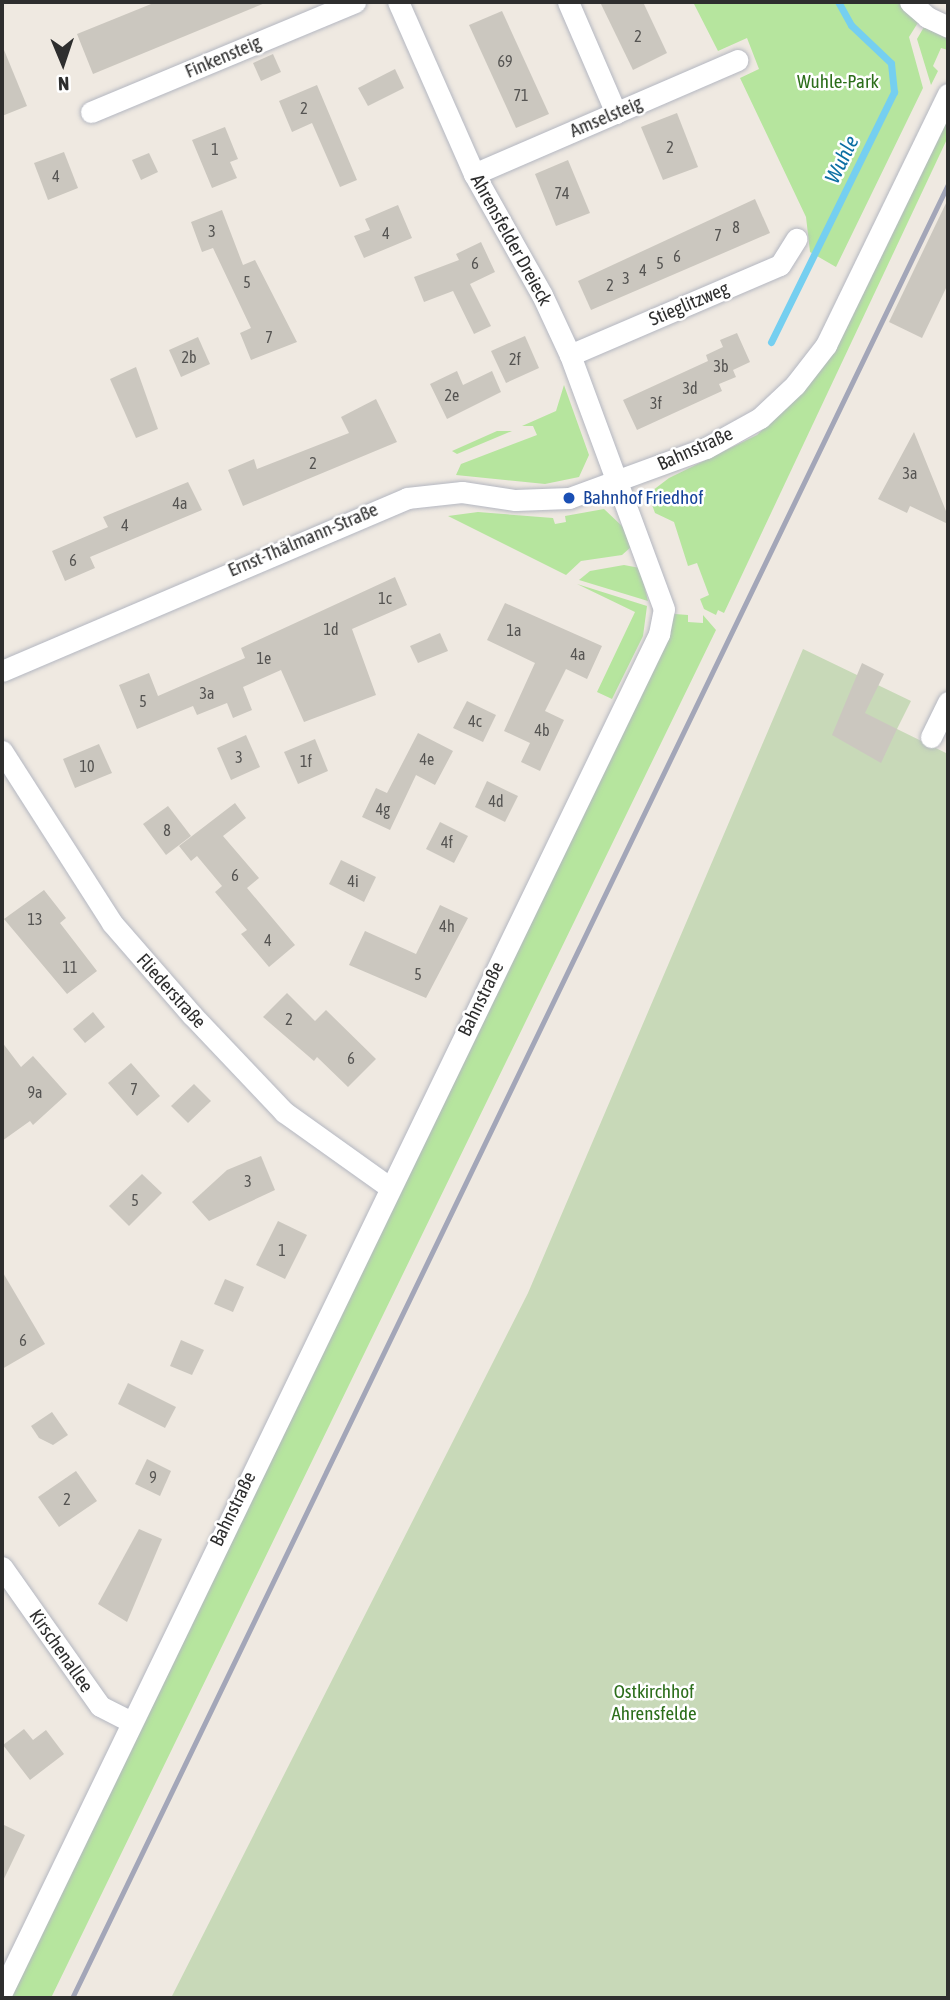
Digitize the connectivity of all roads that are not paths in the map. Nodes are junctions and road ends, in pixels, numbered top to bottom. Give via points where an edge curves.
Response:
1 (355, 2) edge
2 (398, 2) edge
3 (568, 2) edge
4 (910, 2) edge
5 (948, 27) edge
6 (737, 60) dead end
7 (948, 94) edge
8 (91, 112) dead end
9 (617, 113) junction
10 (474, 174) junction
11 (796, 239) dead end
12 (570, 355) junction
13 (618, 481) junction
14 (2, 671) edge
15 (948, 702) edge
16 (930, 737) dead end
17 (2, 751) edge
18 (389, 1187) junction
19 (2, 1567) edge
20 (131, 1722) junction
21 (2, 1992) edge

1 - 8 street, Finkensteig
2 - 10 street, Ahrensfelder Dreieck
3 - 9 street
4 - 5 street via 927,18
6 - 9 street, Amselsteig
7 - 13 street, Bahnstraße via 825,345 794,385 760,418 706,448
9 - 10 street, Amselsteig
10 - 12 street, Ahrensfelder Dreieck
11 - 12 street, Stieglitzweg via 780,265
12 - 13 street, Ahrensfelder Dreieck
13 - 14 street, Ernst-Thälmann-Straße via 569,498 540,502 462,492 407,498
13 - 18 street, Bahnstraße via 663,595 659,634
15 - 16 street
17 - 18 street, Fliederstraße via 112,923 192,1015 284,1112
18 - 20 street, Bahnstraße
19 - 20 street, Kirschenallee via 100,1706
20 - 21 street, Bahnstraße

